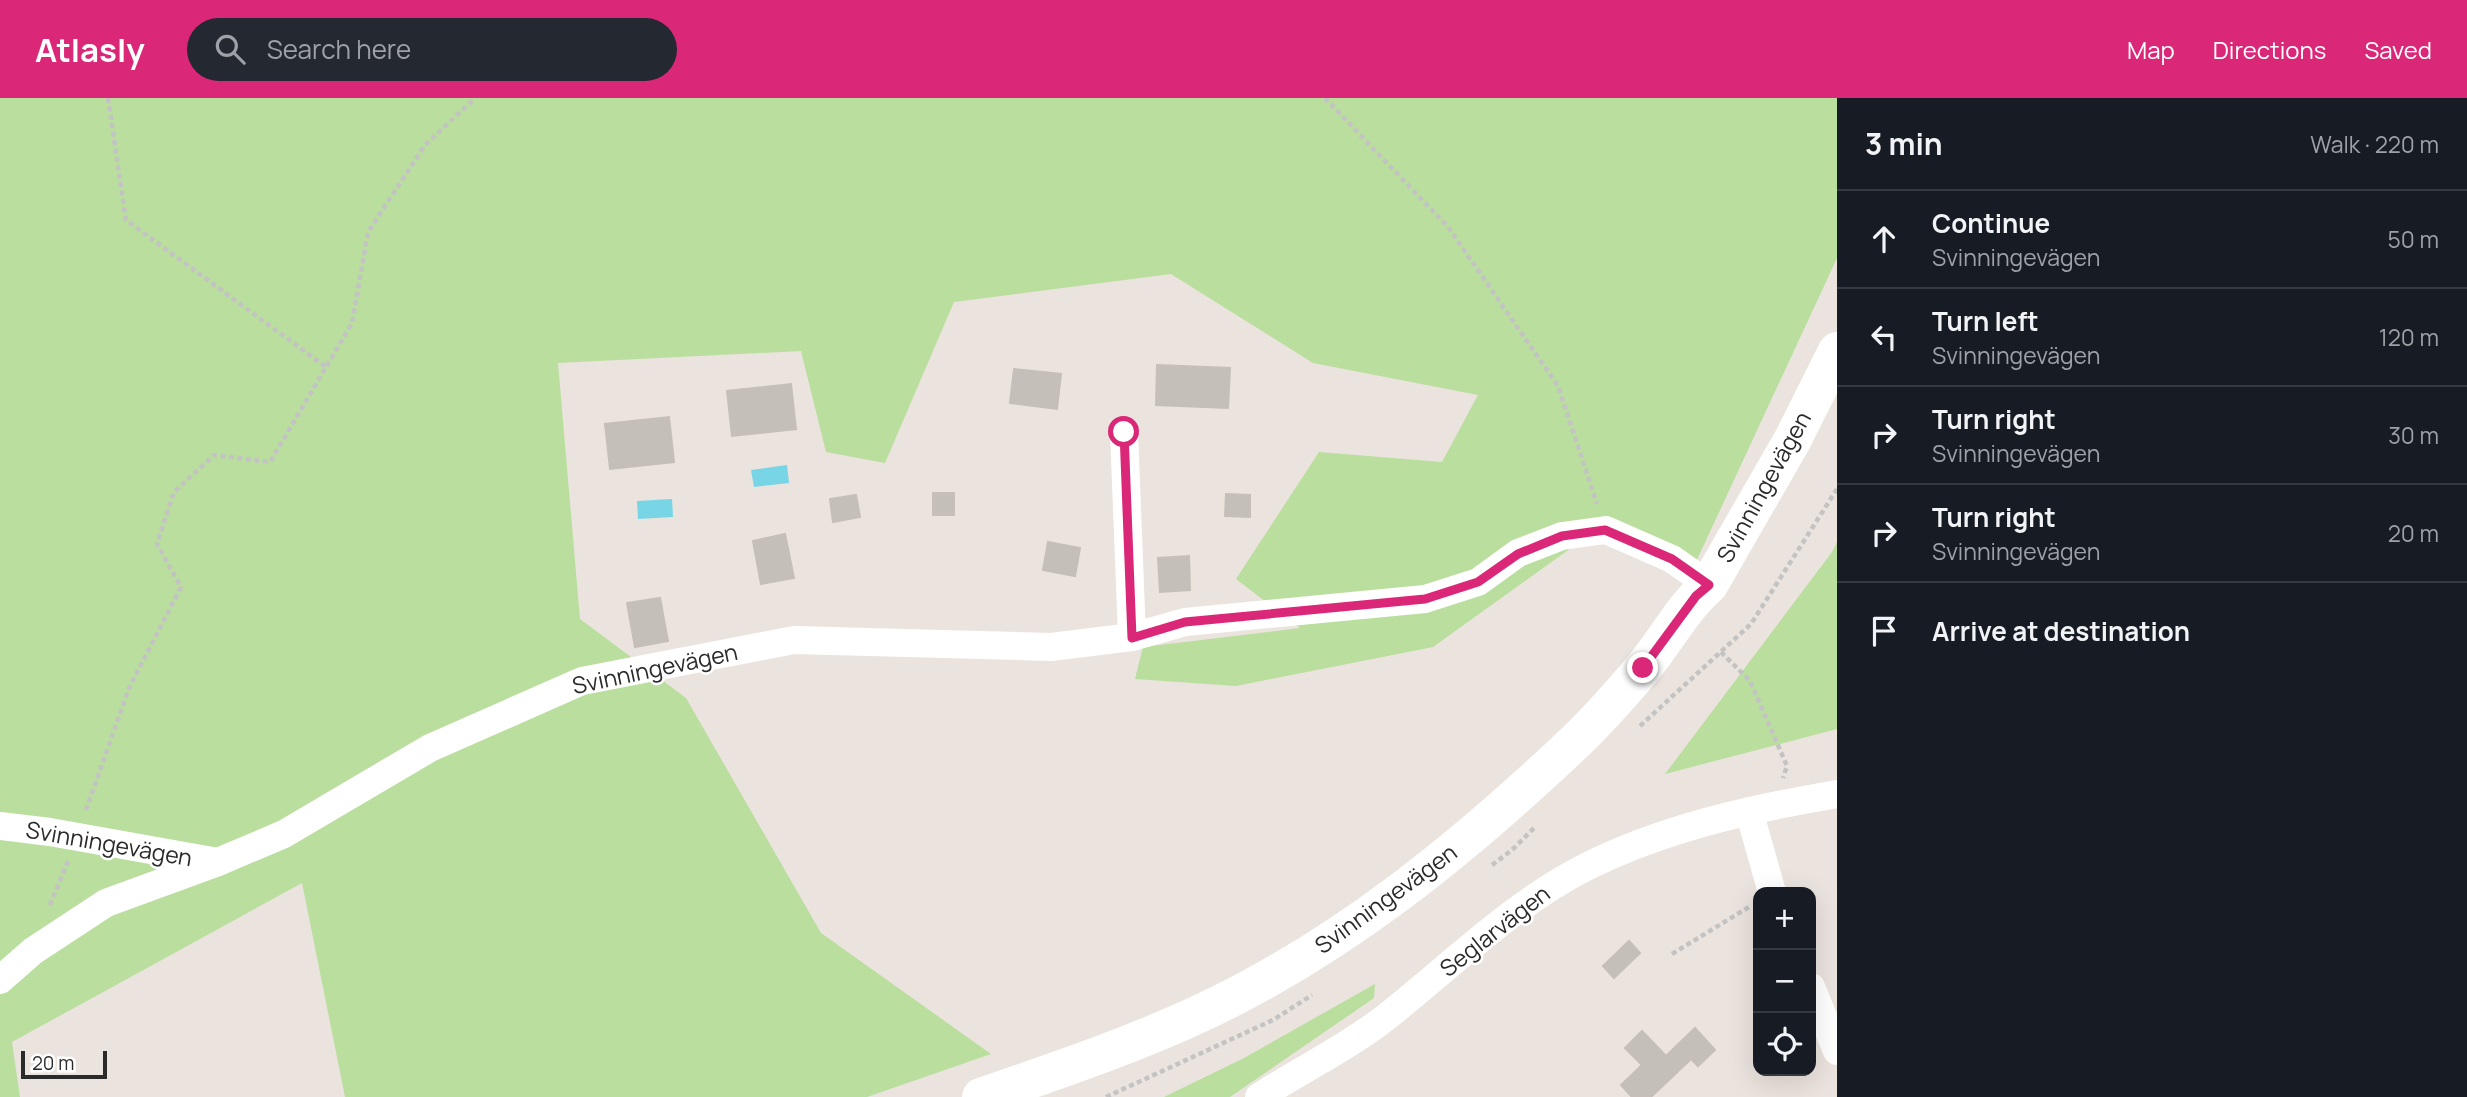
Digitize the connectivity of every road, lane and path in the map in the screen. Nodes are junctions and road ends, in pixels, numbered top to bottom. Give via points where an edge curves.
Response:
1 (108, 98) edge
2 (475, 98) edge
3 (1325, 98) edge
4 (1837, 351) edge
5 (326, 368) junction
6 (1124, 432) dead end
7 (1605, 530) junction
8 (1709, 585) junction
9 (1132, 638) junction
10 (1721, 652) dead end
11 (1837, 794) edge
12 (1761, 808) junction
13 (0, 826) edge
14 (77, 838) junction
15 (218, 862) junction
16 (1771, 887) edge
17 (1753, 904) edge
18 (33, 951) junction
19 (1672, 954) dead end
20 (0, 979) edge
21 (1816, 999) edge
22 (1837, 1051) edge
23 (981, 1097) edge
24 (1259, 1097) edge

1 - 5 path via 126,220
2 - 5 path via 425,145 368,232 352,323
3 - 7 path via 1448,227 1558,386
4 - 8 main road, Svinningevägen via 1787,450
5 - 14 path via 270,462 214,455 174,492 157,544 181,587 129,688
6 - 9 street
7 - 8 street, Svinningevägen via 1672,559
7 - 9 street, Svinningevägen via 1562,536 1518,554 1478,582 1425,599 1185,622
8 - 23 main road, Svinningevägen via 1643,668 1577,739 1437,866 1360,923 1201,1014 1116,1051
9 - 15 street, Svinningevägen via 1051,647 794,640 582,681 430,748 284,834
10 - 12 path via 1750,681 1787,766
11 - 12 street, Seglarvägen
12 - 16 street
12 - 24 street, Seglarvägen via 1632,845 1539,894 1382,1020
13 - 14 street, Svinningevägen
14 - 15 street, Svinningevägen
14 - 18 path
15 - 18 street, Svinningevägen via 106,902
17 - 19 path
18 - 20 street, Svinningevägen
21 - 22 street

